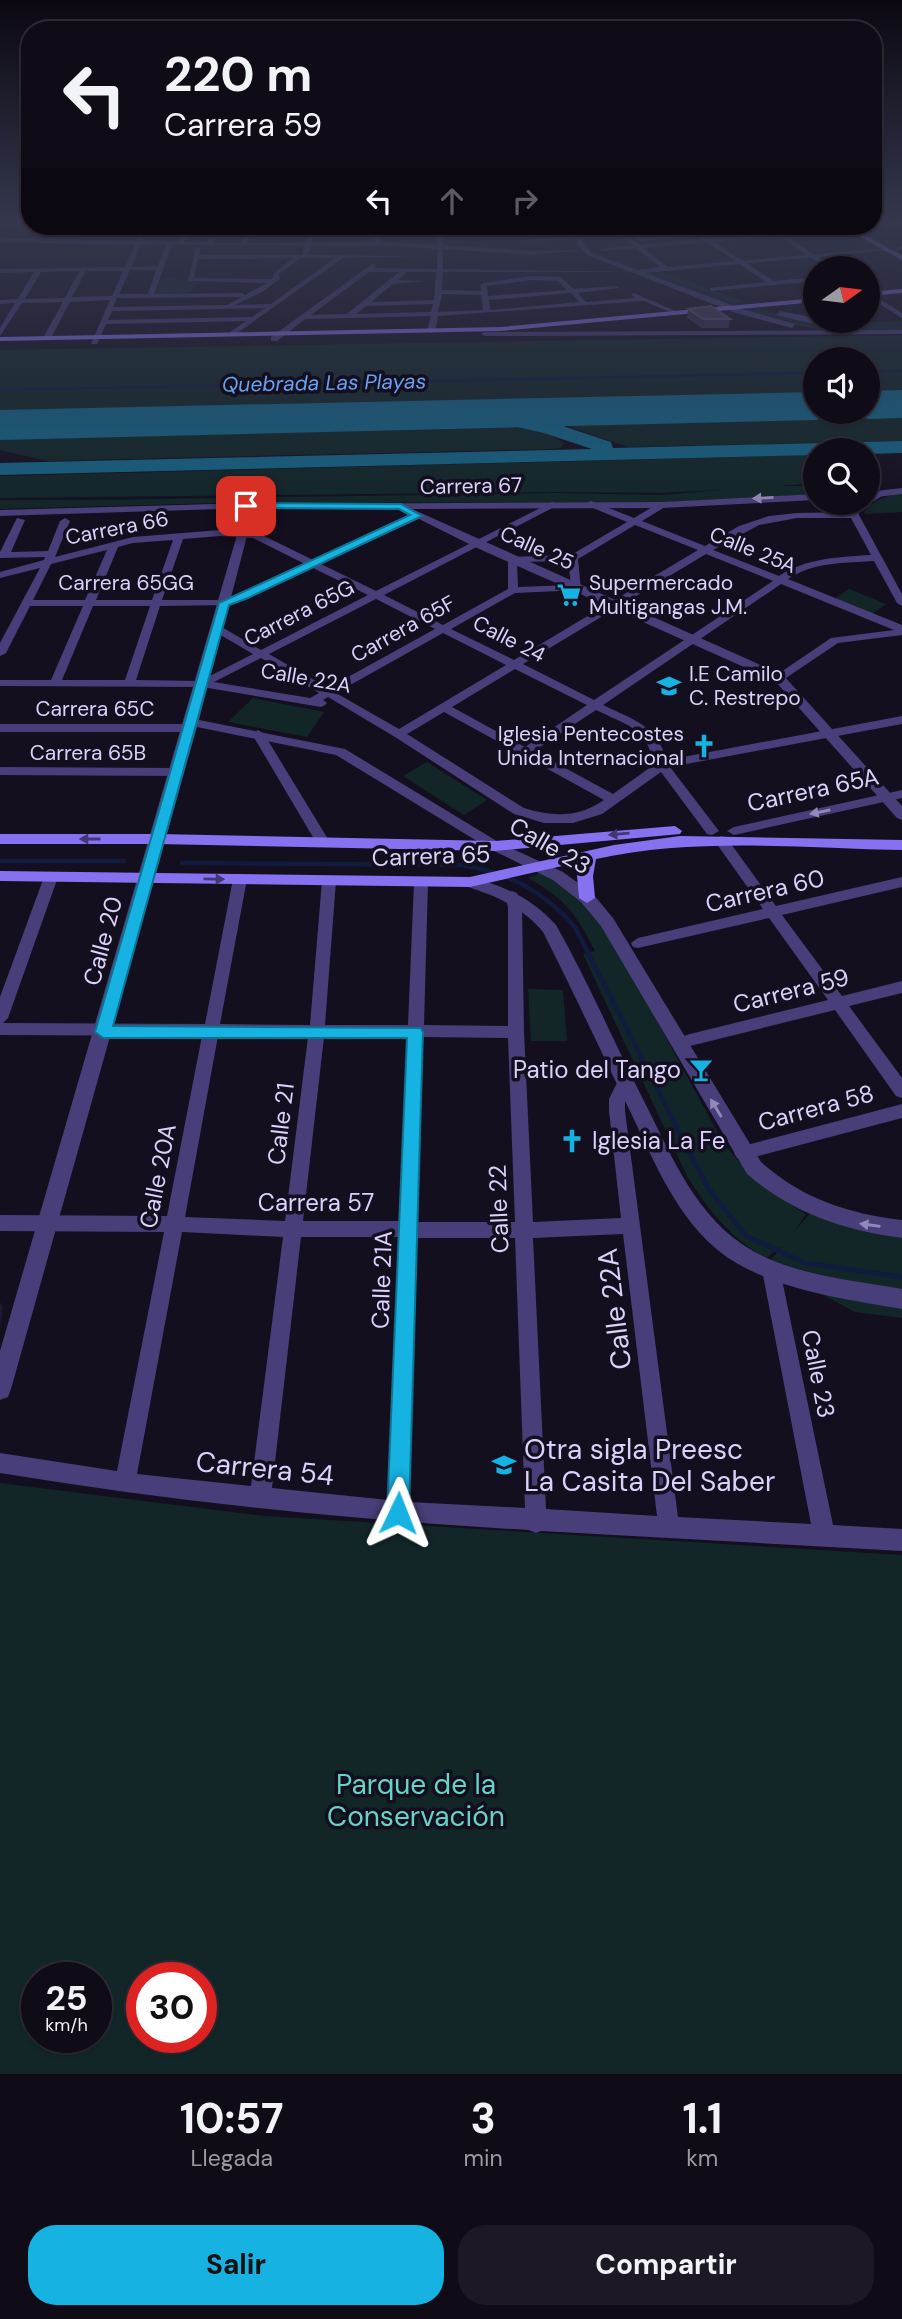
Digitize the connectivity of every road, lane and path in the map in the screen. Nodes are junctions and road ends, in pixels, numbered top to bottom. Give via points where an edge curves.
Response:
1 (11, 319) edge
2 (57, 319) edge
3 (104, 319) edge
4 (188, 319) edge
5 (255, 319) joint
6 (301, 319) edge
7 (434, 319) edge
8 (615, 319) edge
9 (658, 319) edge
10 (764, 319) edge
11 (897, 319) edge
12 (185, 320) junction
13 (889, 320) dead end
14 (103, 322) junction
15 (803, 327) edge
16 (431, 331) junction
17 (880, 332) edge
18 (902, 332) edge
19 (832, 333) edge
20 (233, 334) junction
21 (485, 334) junction
22 (278, 336) junction
23 (47, 338) junction
24 (0, 339) edge
25 (96, 340) junction
26 (902, 491) edge
27 (880, 494) edge
28 (803, 498) edge
29 (555, 504) junction
30 (591, 504) junction
31 (662, 505) junction
32 (250, 506) junction
33 (401, 506) junction
34 (439, 506) junction
35 (0, 513) edge
36 (803, 515) edge
37 (857, 515) edge
38 (418, 516) junction
39 (20, 520) dead end
40 (65, 521) dead end
41 (634, 523) junction
42 (244, 533) junction
43 (179, 535) junction
44 (114, 544) junction
45 (479, 545) junction
46 (706, 552) junction
47 (3, 555) edge
48 (50, 558) junction
49 (573, 558) junction
50 (876, 558) junction
51 (512, 559) junction
52 (313, 565) junction
53 (0, 575) edge
54 (781, 582) junction
55 (577, 588) junction
56 (513, 590) junction
57 (376, 596) junction
58 (26, 603) junction
59 (91, 603) junction
60 (156, 603) junction
61 (224, 603) junction
62 (902, 603) edge
63 (615, 605) junction
64 (868, 615) junction
65 (216, 628) junction
66 (443, 629) junction
67 (902, 631) edge
68 (693, 639) junction
69 (835, 640) junction
70 (0, 653) edge
71 (261, 654) junction
72 (513, 665) junction
73 (779, 678) junction
74 (0, 683) edge
75 (55, 684) junction
76 (129, 684) junction
77 (202, 684) junction
78 (326, 693) junction
79 (311, 702) junction
80 (595, 705) junction
81 (444, 706) junction
82 (360, 711) junction
83 (902, 720) edge
84 (190, 725) junction
85 (0, 728) edge
86 (258, 734) junction
87 (399, 734) junction
88 (830, 734) junction
89 (527, 751) junction
90 (662, 765) junction
91 (0, 771) edge
92 (177, 772) junction
93 (895, 796) edge
94 (614, 800) junction
95 (902, 814) edge
96 (734, 831) junction
97 (902, 832) edge
98 (716, 836) junction
99 (0, 839) edge
100 (158, 839) junction
101 (324, 845) junction
102 (902, 845) edge
103 (495, 846) junction
104 (589, 856) junction
105 (544, 867) junction
106 (0, 876) edge
107 (51, 877) junction
108 (145, 877) junction
109 (240, 879) junction
110 (329, 881) junction
111 (470, 881) junction
112 (421, 882) junction
113 (902, 882) edge
114 (512, 895) junction
115 (587, 898) junction
116 (773, 912) junction
117 (638, 943) dead end
118 (902, 987) edge
119 (839, 1003) junction
120 (0, 1018) edge
121 (0, 1029) edge
122 (211, 1031) junction
123 (317, 1031) junction
124 (103, 1032) junction
125 (415, 1032) junction
126 (516, 1032) junction
127 (690, 1040) dead end
128 (625, 1084) junction
129 (902, 1091) edge
130 (902, 1111) edge
131 (743, 1153) junction
132 (0, 1223) edge
133 (50, 1223) junction
134 (174, 1224) junction
135 (632, 1226) junction
136 (408, 1228) junction
137 (293, 1229) junction
138 (902, 1229) edge
139 (523, 1230) junction
140 (771, 1270) junction
141 (902, 1299) edge
142 (0, 1389) edge
143 (0, 1462) edge
144 (125, 1483) junction
145 (260, 1496) junction
146 (398, 1513) junction
147 (536, 1522) junction
148 (669, 1528) junction
149 (824, 1535) junction
150 (902, 1541) edge

1 - 24 street
2 - 23 street
3 - 14 street
4 - 12 street
5 - 12 street
5 - 20 street
6 - 22 street
7 - 16 street
8 - 16 main road
9 - 21 main road
10 - 15 street
11 - 13 street
12 - 14 street
14 - 25 street
16 - 22 main road
17 - 18 street
19 - 21 street
20 - 22 main road
20 - 25 main road
21 - 22 main road
22 - 25 main road
23 - 24 main road
23 - 25 main road
24 - 25 main road
26 - 27 street
28 -> 31 street, Carrera 67
29 - 30 street, Carrera 67
29 - 34 street, Carrera 67
29 - 45 street, Carrera 65G
30 - 31 street, Carrera 67
30 - 41 street, Calle 25A
31 - 41 street
32 - 33 street, Carrera 67
32 - 35 street, Carrera 67
32 - 42 street, Calle 20
33 - 34 street, Carrera 67
33 - 38 street, Calle 25
34 - 38 street
36 - 46 street via 742,528
37 - 50 street
38 - 45 street, Calle 25
38 - 52 street, Carrera 65GG
39 - 47 street
40 - 48 street
41 - 46 street, Calle 25A
41 - 49 street
42 - 43 street, Carrera 66
42 - 52 street, Calle 24
42 - 61 street, Calle 20
43 - 44 street, Carrera 66
43 - 60 street
44 - 48 street, Carrera 66
44 - 59 street
45 - 51 street, Calle 25
45 - 57 street, Carrera 65G
46 - 54 street, Calle 25A
46 - 63 street
47 - 48 street
48 - 53 street, Carrera 66
48 - 58 street
49 - 51 street
49 - 55 street
50 - 54 street via 806,565
50 - 62 street
51 - 55 street, Calle 25
51 - 56 street
52 - 57 street, Calle 24
52 - 61 street, Carrera 65GG
54 - 64 street, Calle 25A
54 - 68 street
55 - 56 street, Carrera 65F
55 - 63 street, Calle 25
56 - 66 street, Carrera 65F
57 - 66 street, Calle 24
57 - 71 street, Carrera 65G
58 - 59 street, Carrera 65GG
58 - 70 street
59 - 60 street, Carrera 65GG
59 - 75 street
60 - 61 street, Carrera 65GG
60 - 76 street
61 - 65 street, Calle 20
63 - 68 street, Calle 25
63 - 72 street
64 - 67 street, Calle 25A
64 - 69 street
65 - 71 street, Calle 23
65 - 77 street, Calle 20
66 - 72 street, Calle 24
66 - 78 street, Carrera 65F
67 - 69 street
68 - 73 street, Calle 25
68 - 80 street
69 - 73 street
71 - 77 street, Carrera 65G
71 - 78 street, Calle 23
72 - 80 street, Calle 24
72 - 81 street
73 - 88 street, Calle 25
74 - 75 street, Carrera 65G
75 - 76 street, Carrera 65G
76 - 77 street, Carrera 65G
77 - 79 street, Calle 22A
77 - 84 street, Calle 20
78 - 79 street, Carrera 65F
78 - 82 street, Calle 23
79 - 82 street, Calle 22A
80 - 89 street
80 - 90 street, Calle 24 via 650,734
81 - 87 street
81 - 89 street
82 - 87 street, Calle 23
83 - 88 street
84 - 85 street, Carrera 65C
84 - 86 street, Calle 23
84 - 92 street, Calle 20
86 - 101 street
86 - 103 street, Calle 23 via 340,752
87 - 94 street, Calle 23 via 519,811 544,819 563,820 597,811
88 - 90 street
88 - 93 street, Calle 25
89 - 94 street
90 - 94 street
90 - 98 street, Calle 24
91 - 92 street, Carrera 65B
92 - 100 street, Calle 20
93 - 95 street, Calle 25
93 -> 96 street, Carrera 65A
96 - 97 main road, Carrera 65 via 858,837
96 - 98 main road, Carrera 65
98 - 102 main road, Carrera 65
98 -> 103 main road, Carrera 65 via 632,832
98 - 104 main road, Carrera 65
98 - 116 street, Calle 24
100 -> 99 main road, Carrera 65
100 - 101 main road, Carrera 65
100 - 108 street, Calle 20
101 - 103 main road, Carrera 65
103 - 105 street, Calle 23
104 - 105 main road, Carrera 65
104 - 115 main road
105 - 111 main road, Carrera 65
105 - 115 street, Calle 23
106 - 107 main road, Carrera 65
107 - 108 main road, Carrera 65
107 - 120 street
108 -> 109 main road, Carrera 65
108 - 124 street, Calle 20
109 - 110 main road, Carrera 65
109 - 122 street, Calle 20A
110 - 112 main road, Carrera 65
110 - 123 street, Calle 21
111 - 112 main road, Carrera 65
111 - 114 street
112 - 125 street, Calle 21A
113 - 116 street, Carrera 60
114 - 126 street, Calle 22
114 - 128 street via 550,929
131 -> 115 street, Calle 23 via 617,938
116 - 117 street, Carrera 60
116 - 119 street, Calle 24
118 - 119 street, Carrera 59
119 - 127 street, Carrera 59
119 - 129 street, Calle 24
121 - 124 street
122 - 123 street
122 - 124 street
122 - 134 street, Calle 20A
123 - 125 street
123 - 137 street, Calle 21
124 - 133 street, Calle 20
125 - 126 street
125 - 136 street, Calle 21A
126 - 139 street, Calle 22
128 - 135 street, Calle 22A via 617,1111
128 - 140 street via 682,1195 701,1220 743,1256
130 - 131 street, Carrera 58
138 -> 131 street, Calle 23 via 838,1219 790,1197
132 - 133 street, Carrera 57
133 - 134 street, Carrera 57
133 - 142 street, Calle 20
134 - 137 street, Carrera 57
134 - 144 street, Calle 20A
135 - 139 street, Carrera 57
135 - 148 street, Calle 22A
136 - 137 street, Carrera 57
136 - 139 street, Carrera 57
136 - 146 street, Calle 21A
137 - 145 street, Calle 21
139 - 147 street, Calle 22
140 - 141 street
140 - 149 street, Calle 23
143 - 144 street, Carrera 54
144 - 145 street, Carrera 54
145 - 146 street, Carrera 54
146 - 147 street, Carrera 54
147 - 148 street, Carrera 54
148 - 149 street, Carrera 54
149 - 150 street, Carrera 54

